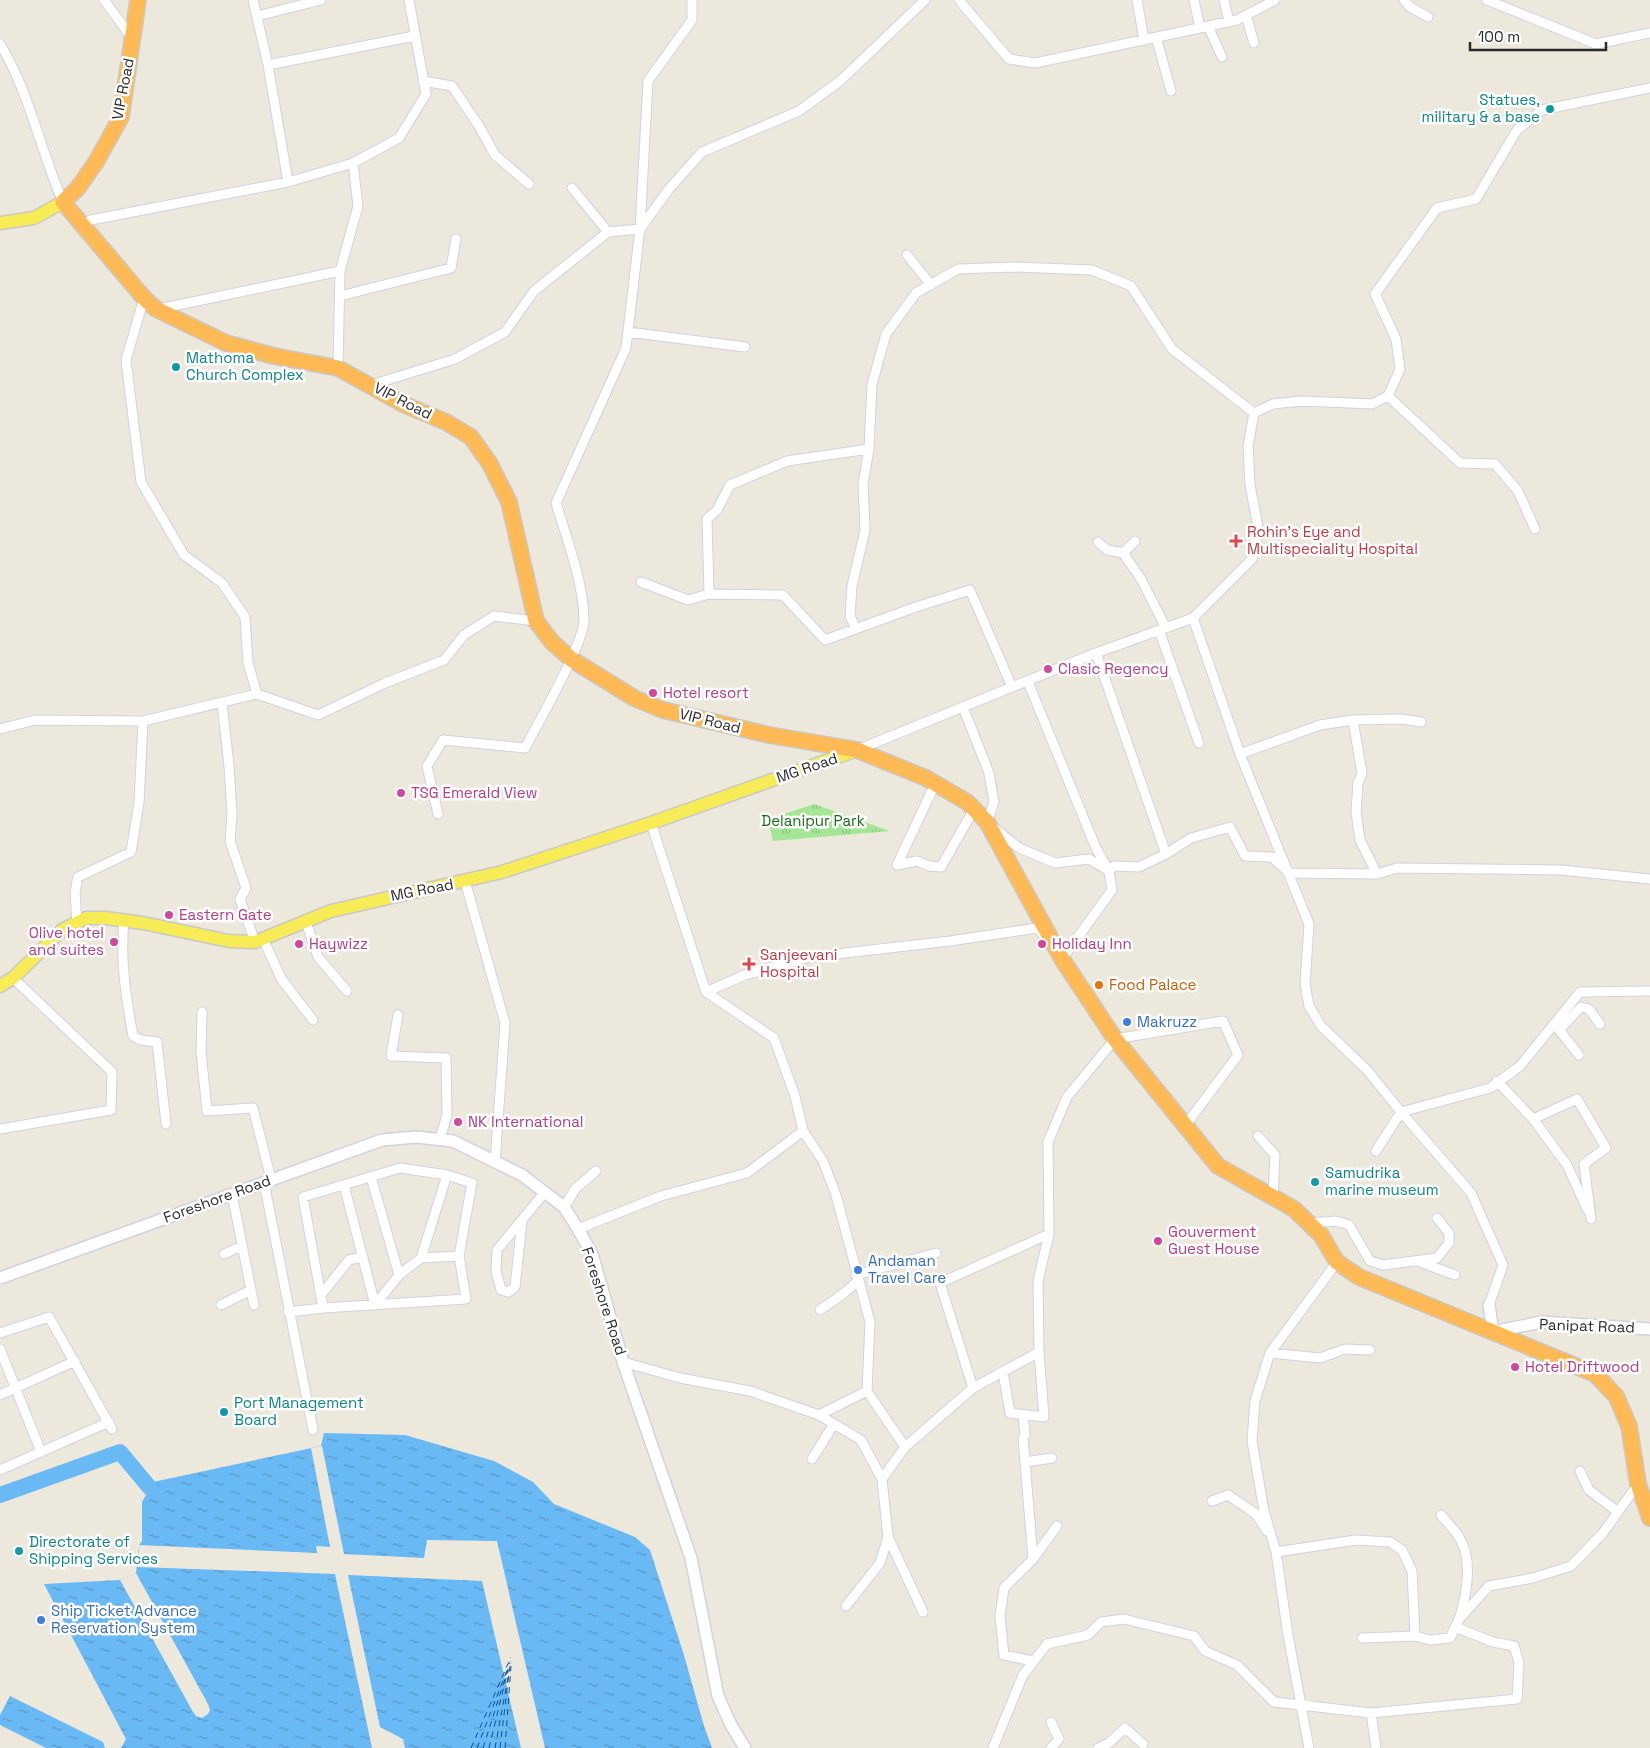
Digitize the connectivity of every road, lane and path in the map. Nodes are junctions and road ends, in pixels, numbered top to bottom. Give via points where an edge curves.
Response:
1 (104, 0) edge
2 (138, 0) edge
3 (253, 0) edge
4 (321, 0) edge
5 (409, 0) edge
6 (692, 0) edge
7 (925, 0) edge
8 (959, 0) edge
9 (1137, 0) edge
10 (1194, 0) edge
11 (1224, 0) edge
12 (1275, 0) edge
13 (1404, 0) edge
14 (1487, 0) edge
15 (1246, 15) junction
16 (257, 16) junction
17 (1428, 17) dead end
18 (1229, 22) junction
19 (1204, 27) junction
20 (1650, 33) edge
21 (414, 36) junction
22 (1156, 37) junction
23 (132, 38) junction
24 (1144, 40) junction
25 (1254, 43) dead end
26 (0, 44) edge
27 (1222, 57) dead end
28 (268, 65) junction
29 (423, 81) junction
30 (1650, 88) edge
31 (1171, 91) dead end
32 (353, 164) junction
33 (288, 182) junction
34 (530, 184) dead end
35 (572, 188) dead end
36 (63, 202) junction
37 (0, 223) edge
38 (82, 225) junction
39 (640, 229) junction
40 (608, 232) junction
41 (456, 239) dead end
42 (907, 255) dead end
43 (340, 271) junction
44 (930, 285) junction
45 (340, 296) junction
46 (144, 298) junction
47 (156, 310) junction
48 (628, 332) junction
49 (745, 347) dead end
50 (338, 368) junction
51 (372, 384) junction
52 (1388, 396) junction
53 (1254, 413) junction
54 (869, 449) junction
55 (1535, 529) dead end
56 (1135, 541) dead end
57 (1098, 542) dead end
58 (1123, 553) junction
59 (641, 582) dead end
60 (709, 594) junction
61 (1193, 618) junction
62 (536, 621) junction
63 (856, 629) junction
64 (1162, 629) junction
65 (1096, 653) junction
66 (571, 659) junction
67 (1028, 682) junction
68 (1012, 686) junction
69 (257, 694) junction
70 (222, 703) junction
71 (963, 707) junction
72 (1353, 720) junction
73 (143, 721) junction
74 (1421, 722) dead end
75 (0, 729) edge
76 (1199, 743) dead end
77 (857, 750) junction
78 (1240, 754) junction
79 (936, 784) junction
80 (974, 809) junction
81 (438, 814) dead end
82 (987, 822) junction
83 (651, 823) junction
84 (1166, 854) junction
85 (1109, 871) junction
86 (1289, 872) junction
87 (1377, 874) junction
88 (1650, 879) edge
89 (465, 881) junction
90 (124, 921) junction
91 (306, 922) junction
92 (77, 923) junction
93 (259, 941) junction
94 (1062, 959) junction
95 (13, 978) junction
96 (0, 986) edge
97 (347, 991) dead end
98 (1650, 991) edge
99 (706, 992) junction
100 (202, 1012) dead end
101 (398, 1015) dead end
102 (313, 1020) dead end
103 (1600, 1024) dead end
104 (1557, 1027) junction
105 (1115, 1039) junction
106 (1579, 1055) dead end
107 (1497, 1081) junction
108 (1401, 1112) junction
109 (1533, 1119) junction
110 (166, 1124) dead end
111 (1185, 1126) junction
112 (0, 1128) edge
113 (804, 1131) junction
114 (1258, 1136) dead end
115 (440, 1139) junction
116 (1376, 1151) dead end
117 (495, 1162) junction
118 (596, 1171) dead end
119 (447, 1175) junction
120 (370, 1177) junction
121 (268, 1180) junction
122 (344, 1185) junction
123 (545, 1192) junction
124 (232, 1194) junction
125 (1273, 1198) junction
126 (564, 1206) junction
127 (1437, 1218) dead end
128 (522, 1221) junction
129 (1308, 1223) junction
130 (578, 1229) junction
131 (1049, 1234) junction
132 (242, 1246) junction
133 (936, 1253) dead end
134 (224, 1254) dead end
135 (459, 1256) junction
136 (363, 1258) junction
137 (421, 1258) junction
138 (1337, 1262) junction
139 (1417, 1262) junction
140 (399, 1275) junction
141 (1455, 1275) dead end
142 (0, 1278) edge
143 (857, 1278) junction
144 (251, 1290) junction
145 (320, 1295) junction
146 (221, 1305) dead end
147 (254, 1305) dead end
148 (375, 1305) junction
149 (1489, 1305) joint
150 (323, 1308) junction
151 (820, 1310) dead end
152 (288, 1312) junction
153 (1650, 1329) edge
154 (1493, 1332) junction
155 (0, 1333) edge
156 (0, 1349) edge
157 (1370, 1350) dead end
158 (1039, 1352) junction
159 (1270, 1353) junction
160 (75, 1362) junction
161 (623, 1362) junction
162 (1003, 1372) junction
163 (16, 1388) junction
164 (973, 1388) junction
165 (867, 1391) junction
166 (0, 1395) edge
167 (819, 1415) junction
168 (1024, 1415) junction
169 (834, 1424) junction
170 (313, 1430) dead end
171 (905, 1447) junction
172 (41, 1452) junction
173 (1052, 1458) dead end
174 (812, 1459) dead end
175 (1025, 1462) junction
176 (0, 1470) edge
177 (1580, 1471) dead end
178 (882, 1478) junction
179 (1638, 1484) junction
180 (1212, 1501) dead end
181 (1618, 1512) junction
182 (1441, 1515) dead end
183 (1650, 1518) edge
184 (1057, 1526) dead end
185 (888, 1537) junction
186 (1272, 1540) junction
187 (1276, 1552) junction
188 (1033, 1559) junction
189 (846, 1606) dead end
190 (923, 1612) dead end
191 (1457, 1623) junction
192 (1416, 1636) junction
193 (1362, 1638) dead end
194 (1033, 1661) junction
195 (1301, 1704) junction
196 (1371, 1713) junction
197 (1052, 1722) dead end
198 (1143, 1744) dead end
199 (746, 1748) edge
200 (993, 1748) edge
201 (1051, 1748) edge
202 (1098, 1748) edge
203 (1309, 1748) edge
204 (1376, 1748) edge

1 - 23 street
2 - 23 highway, VIP Road
3 - 16 street
4 - 16 street
5 - 21 street
6 - 39 street via 692,20 648,81
7 - 39 street via 840,81 799,111 702,152 668,189
8 - 24 street via 1009,59 1035,64
9 - 24 street
10 - 19 street
11 - 18 street
12 - 15 street
13 - 17 street
14 - 20 street via 1596,44
15 - 18 street
15 - 25 street
16 - 28 street
18 - 19 street
19 - 22 street
19 - 27 street
21 - 28 street
21 - 29 street
22 - 24 street
22 - 31 street
23 - 36 highway, VIP Road via 121,118 96,162 78,188
26 - 36 street via 32,113
28 - 33 street
29 - 32 street via 426,94 399,138
29 - 34 street via 452,86 495,155
30 - 52 street via 1542,110 1517,130 1476,199 1437,208 1375,294 1396,339 1400,370
32 - 33 street
32 - 43 street via 358,206
33 - 38 street via 91,220
35 - 40 street
36 - 37 main road via 34,218
36 - 38 highway, VIP Road
38 - 46 highway, VIP Road
39 - 40 street
39 - 48 street
40 - 51 street via 534,291 505,332 455,359
41 - 45 street via 451,268
42 - 44 street
43 - 45 street
43 - 47 street
44 - 53 street via 958,269 1092,270 1131,286 1172,349
44 - 54 street via 916,293 886,334 872,384
45 - 50 street
46 - 47 highway, VIP Road
46 - 69 street via 126,360 141,482 184,555 222,583 245,616 248,664
47 - 50 highway, VIP Road via 226,343
48 - 49 street
48 - 66 street via 626,348 556,503 580,588 585,621
50 - 51 highway, VIP Road
51 - 62 highway, VIP Road via 403,404 446,422 471,438 490,464 509,502
52 - 53 street via 1372,404 1301,401 1273,404
52 - 55 street via 1460,463 1495,464 1518,491
53 - 61 street via 1248,446 1250,485 1258,527 1252,558
54 - 60 street via 787,460 730,485 717,510 707,518
54 - 63 street via 863,484 866,530 852,586 850,616
56 - 58 street
57 - 58 street via 1107,550
58 - 64 street via 1141,579
59 - 60 street via 688,600
60 - 63 street via 783,595 825,640
61 - 64 street
61 - 78 street
62 - 66 highway, VIP Road
62 - 69 street via 494,616 464,635 444,660 385,683 318,715
63 - 68 street via 970,590
64 - 65 street
64 - 76 street
65 - 67 street
65 - 84 street
66 - 77 highway, VIP Road via 634,698 662,710 769,735
66 - 81 street via 525,748 443,740 427,766
67 - 68 street
67 - 85 street via 1096,848
68 - 71 street
69 - 70 street
70 - 73 street
70 - 93 street via 232,815 230,841 246,888 240,899
71 - 77 street
71 - 82 street via 988,773 994,802
72 - 74 street
72 - 78 street via 1320,725
72 - 87 street via 1362,773 1356,812 1360,840
73 - 75 street via 35,720
73 - 92 street via 139,803 131,852 78,877 74,892
77 - 79 highway, VIP Road
77 - 83 main road, MG Road
78 - 86 street
79 - 80 highway, VIP Road
79 - 80 street via 896,865 917,861 941,867
80 - 82 highway, VIP Road
82 - 85 street via 1019,848 1055,863 1090,859
82 - 94 highway, VIP Road
83 - 89 main road, MG Road
83 - 99 street
84 - 85 street via 1139,867 1114,866
84 - 86 street via 1191,838 1230,827 1245,856 1272,858
85 - 94 street via 1112,890
86 - 87 street
86 - 108 street via 1309,924 1305,984 1309,1006 1321,1026 1367,1070
87 - 88 street via 1397,868 1561,870
89 - 91 main road, MG Road via 340,909
89 - 117 street via 504,1023
90 - 92 main road, MG Road via 86,918
90 - 93 main road, MG Road via 229,941
90 - 110 street via 122,971 133,1036 157,1042
91 - 93 main road, MG Road
91 - 97 street via 318,957
92 - 95 main road, MG Road via 62,930
93 - 102 street via 282,980
94 - 99 street via 1037,928 810,957 745,975
94 - 105 highway, VIP Road
95 - 96 main road, MG Road
95 - 112 street via 112,1072 111,1110
98 - 104 street via 1580,992
99 - 113 street via 774,1038
100 - 121 street via 201,1052 207,1111 253,1108
101 - 115 street via 391,1056 446,1058 447,1115
103 - 104 street via 1588,1009 1581,1007
104 - 106 street
104 - 107 street via 1520,1066
105 - 111 highway, VIP Road
105 - 111 street via 1223,1021 1238,1055
105 - 131 street via 1067,1097 1048,1142
107 - 108 street via 1490,1088
107 - 109 street
108 - 116 street
108 - 149 street via 1475,1202 1503,1265
109 - 109 street via 1567,1165 1591,1218 1584,1164 1606,1148 1577,1100
111 - 125 highway, VIP Road via 1218,1166
113 - 130 street via 747,1173 662,1196
113 - 143 street via 823,1161 836,1195
114 - 125 street via 1275,1154
115 - 117 main road, Foreshore Road via 453,1141
115 - 121 main road, Foreshore Road via 416,1136 382,1140
117 - 123 main road, Foreshore Road via 522,1175
118 - 126 street via 576,1188
119 - 120 street via 400,1168
119 - 135 street via 472,1183
119 - 137 street
120 - 122 street
120 - 140 street
121 - 124 main road, Foreshore Road
121 - 152 street
122 - 136 street
122 - 145 street via 303,1197
123 - 126 main road, Foreshore Road
123 - 128 street
124 - 132 street
124 - 142 main road, Foreshore Road
125 - 129 highway, VIP Road via 1294,1209
126 - 130 main road, Foreshore Road
127 - 139 street via 1449,1233 1448,1244 1437,1258
128 - 128 street via 497,1250 496,1272 501,1290 508,1292 515,1287
129 - 138 highway, VIP Road
129 - 139 street via 1336,1221 1348,1224 1370,1261 1383,1265
130 - 161 main road, Foreshore Road via 592,1254
131 - 158 street via 1038,1281
131 - 164 street via 940,1283
132 - 134 street
132 - 144 street
133 - 143 street
135 - 137 street
135 - 148 street via 466,1299
136 - 145 street via 349,1260
136 - 148 street
137 - 140 street
138 - 154 highway via 1359,1277
138 - 159 street
139 - 141 street
140 - 148 street
143 - 151 street via 853,1288
143 - 165 street via 870,1322
144 - 146 street
144 - 147 street
145 - 150 street
148 - 150 street
149 - 154 main road
150 - 152 street
152 - 170 street
153 - 154 main road, Panipat Road via 1542,1322
154 - 179 highway via 1595,1374 1616,1396 1629,1426
155 - 160 street via 49,1317
156 - 163 street
157 - 159 street via 1345,1349 1320,1358
158 - 162 street
158 - 168 street via 1044,1417
159 - 186 street via 1255,1401 1252,1441
160 - 163 street
160 - 172 street via 110,1425
161 - 167 street via 680,1378 750,1391
161 - 199 main road, Foreshore Road via 691,1558 718,1696 731,1726
162 - 164 street
162 - 168 street via 1010,1413
163 - 166 street
163 - 172 street
164 - 171 street
165 - 167 street
165 - 171 street
167 - 169 street
168 - 175 street
169 - 174 street
169 - 178 street via 861,1440
171 - 178 street
172 - 176 street
173 - 175 street
175 - 188 street
177 - 181 street via 1589,1490
178 - 185 street
179 - 181 street
179 - 183 highway
180 - 186 street via 1228,1495 1256,1514
181 - 191 street via 1571,1566 1533,1578 1490,1586
182 - 191 street via 1460,1538 1466,1556 1467,1595
184 - 188 street
185 - 189 street via 880,1563
185 - 190 street
186 - 187 street
187 - 192 street via 1356,1540 1390,1542 1402,1550 1412,1571
187 - 195 street
188 - 194 street via 1004,1588 1000,1616 1004,1655
191 - 192 street via 1450,1638 1430,1640
191 - 196 street via 1493,1642 1514,1646 1519,1664 1518,1699
192 - 193 street
194 - 195 street via 1047,1644 1088,1635 1101,1622 1124,1619 1194,1636 1205,1651 1237,1665 1274,1702
194 - 200 street via 1023,1674
195 - 196 street
195 - 203 street
196 - 204 street
197 - 201 street via 1058,1739
198 - 202 street via 1125,1728 1109,1743

